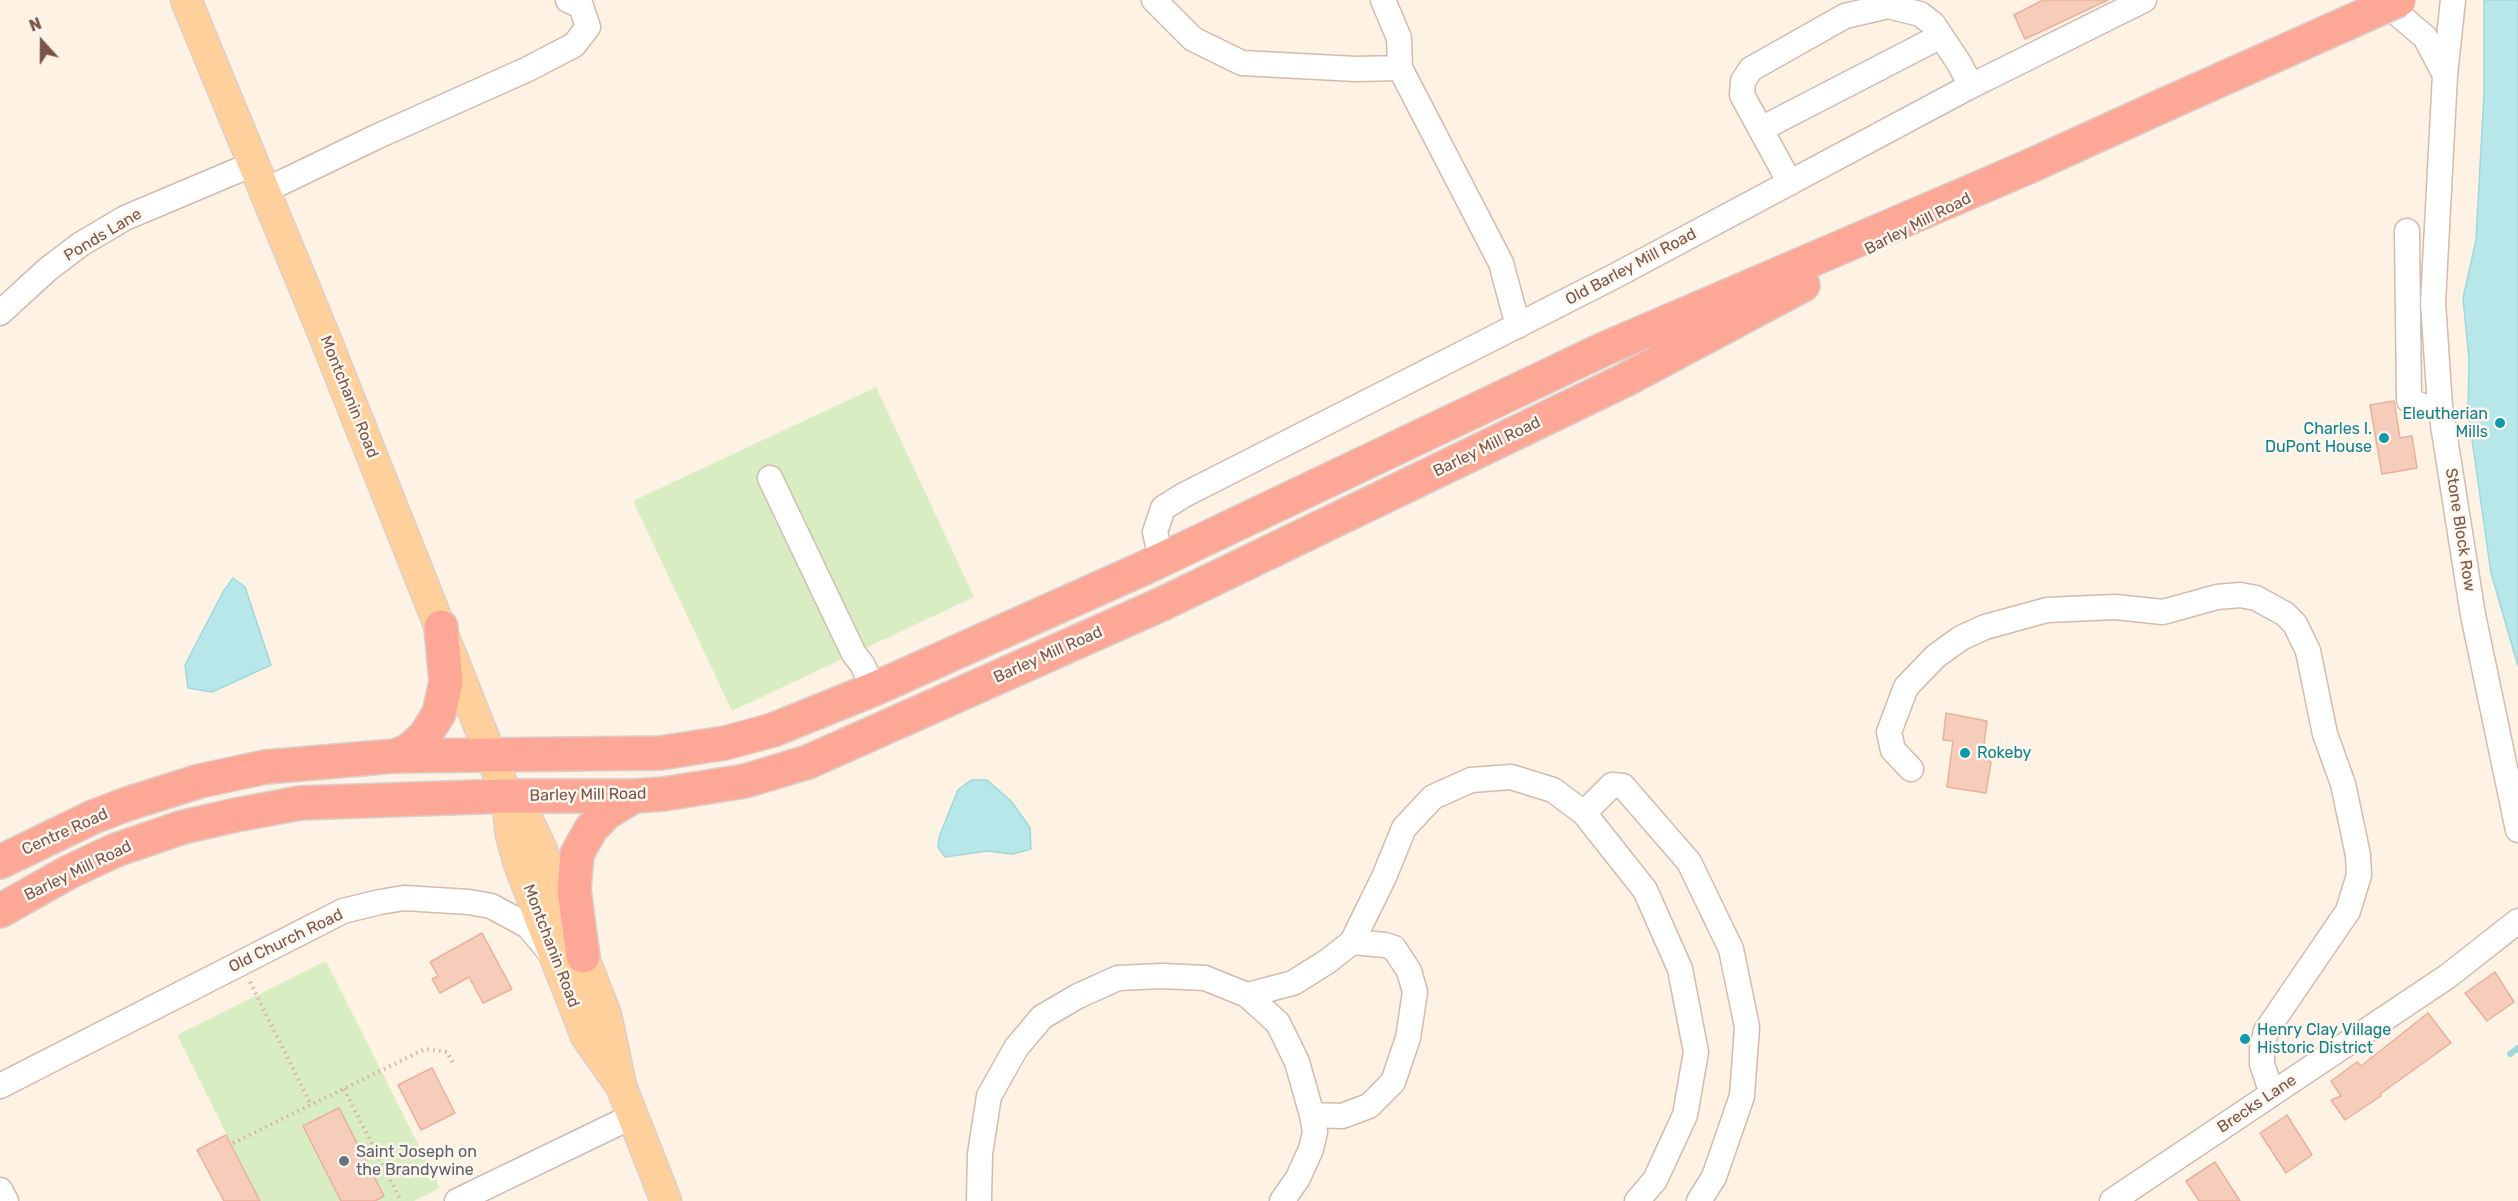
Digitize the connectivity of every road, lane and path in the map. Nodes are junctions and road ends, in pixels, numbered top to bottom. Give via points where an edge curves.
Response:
1 (186, 0) edge
2 (568, 0) edge
3 (1154, 0) edge
4 (1383, 0) edge
5 (2144, 0) edge
6 (2381, 0) edge
7 (2399, 0) edge
8 (2453, 0) edge
9 (1941, 36) junction
10 (1400, 68) junction
11 (2445, 75) junction
12 (1971, 87) junction
13 (1761, 129) junction
14 (252, 164) junction
15 (2028, 167) junction
16 (1790, 183) junction
17 (264, 191) junction
18 (2407, 231) dead end
19 (0, 314) edge
20 (1518, 326) junction
21 (2440, 406) junction
22 (770, 478) dead end
23 (1161, 559) junction
24 (441, 627) junction
25 (874, 689) junction
26 (938, 705) junction
27 (395, 756) junction
28 (492, 756) junction
29 (1911, 769) dead end
30 (507, 796) junction
31 (634, 796) junction
32 (130, 803) joint
33 (1584, 813) junction
34 (2518, 830) edge
35 (0, 862) edge
36 (0, 910) edge
37 (2518, 921) edge
38 (1352, 942) junction
39 (573, 968) junction
40 (249, 981) dead end
41 (1247, 995) junction
42 (453, 1064) dead end
43 (0, 1086) edge
44 (344, 1089) junction
45 (2272, 1094) junction
46 (311, 1105) junction
47 (1312, 1115) junction
48 (633, 1116) junction
49 (232, 1143) dead end
50 (0, 1190) edge
51 (6, 1201) edge
52 (401, 1201) edge
53 (457, 1201) edge
54 (666, 1201) edge
55 (979, 1201) edge
56 (1282, 1201) edge
57 (1637, 1201) edge
58 (1699, 1201) edge
59 (2112, 1201) edge

1 - 14 main road, Montchanin Road
2 - 17 street via 581,6 588,27 574,45
3 - 10 street via 1193,39 1242,63
4 - 10 street via 1399,38
5 - 12 street, Old Barley Mill Road
6 - 11 street via 2425,36
7 - 15 highway, Barley Mill Road, bridge
8 - 11 street, Stone Block Row
9 - 12 street
9 - 13 street
9 - 13 street via 1920,14 1888,6 1845,16 1751,69 1743,81 1742,94
10 - 20 street via 1501,263
11 - 21 street, Stone Block Row via 2433,303
12 - 16 street, Old Barley Mill Road
13 - 16 street
14 - 17 main road, Montchanin Road
14 - 19 street, Ponds Lane via 125,218 90,238 48,269
15 - 23 highway, Barley Mill Road via 1604,349
15 - 26 highway, Barley Mill Road via 1625,380 1162,604
16 - 20 street, Old Barley Mill Road
17 - 24 main road, Montchanin Road
18 - 21 street via 2409,399 2422,406
20 - 23 street, Old Barley Mill Road via 1163,508 1155,532
21 - 34 street, Stone Block Row via 2473,615
22 - 25 street
23 - 25 highway, Barley Mill Road
23 - 26 highway via 1154,583 1141,597 992,667
24 - 27 highway via 446,681 439,713 426,736
24 - 28 main road, Montchanin Road
25 - 28 highway, Barley Mill Road via 772,730 689,749 620,755
26 - 31 highway, Barley Mill Road via 808,762 775,772 714,787
27 - 28 highway, Barley Mill Road
27 - 32 highway, Barley Mill Road via 265,767 200,781
28 - 30 main road, Montchanin Road
29 - 45 street via 1893,750 1889,732 1906,687 1936,656 1985,627 2047,610 2115,607 2163,612 2217,597 2240,595 2256,598 2285,614 2295,624 2308,651 2325,734 2343,784 2359,875 2348,911 2266,1031 2262,1064
30 - 31 highway, Barley Mill Road
30 - 36 highway, Barley Mill Road via 300,803 236,814 116,850
30 - 39 main road, Montchanin Road via 537,840
31 - 39 highway via 606,813 591,829 577,854
32 - 35 highway, Centre Road
33 - 38 street via 1553,790 1511,777 1471,780 1433,797 1404,828
33 - 57 street via 1645,890 1680,969 1696,1052 1684,1115 1655,1180
33 - 58 street via 1612,785 1623,786 1689,862 1731,949 1747,1027 1742,1096 1714,1177
37 - 45 street, Brecks Lane via 2448,976
38 - 41 street via 1293,983
38 - 47 street via 1394,948 1409,971 1415,992 1408,1038 1393,1082 1369,1106 1342,1116
39 - 43 street, Old Church Road via 547,948 528,926 491,906 404,898 380,902 343,911
39 - 48 main road, Montchanin Road via 606,1015 621,1086
40 - 46 path
41 - 47 street via 1278,1023 1297,1062
41 - 55 street via 1205,978 1118,978 1042,1017 1016,1048 989,1096 980,1154
42 - 44 path via 447,1052 425,1049
44 - 46 path
44 - 52 path
45 - 59 street, Brecks Lane
46 - 49 path
47 - 56 street via 1315,1132 1311,1149
48 - 53 street
48 - 54 main road, Montchanin Road
50 - 51 street

